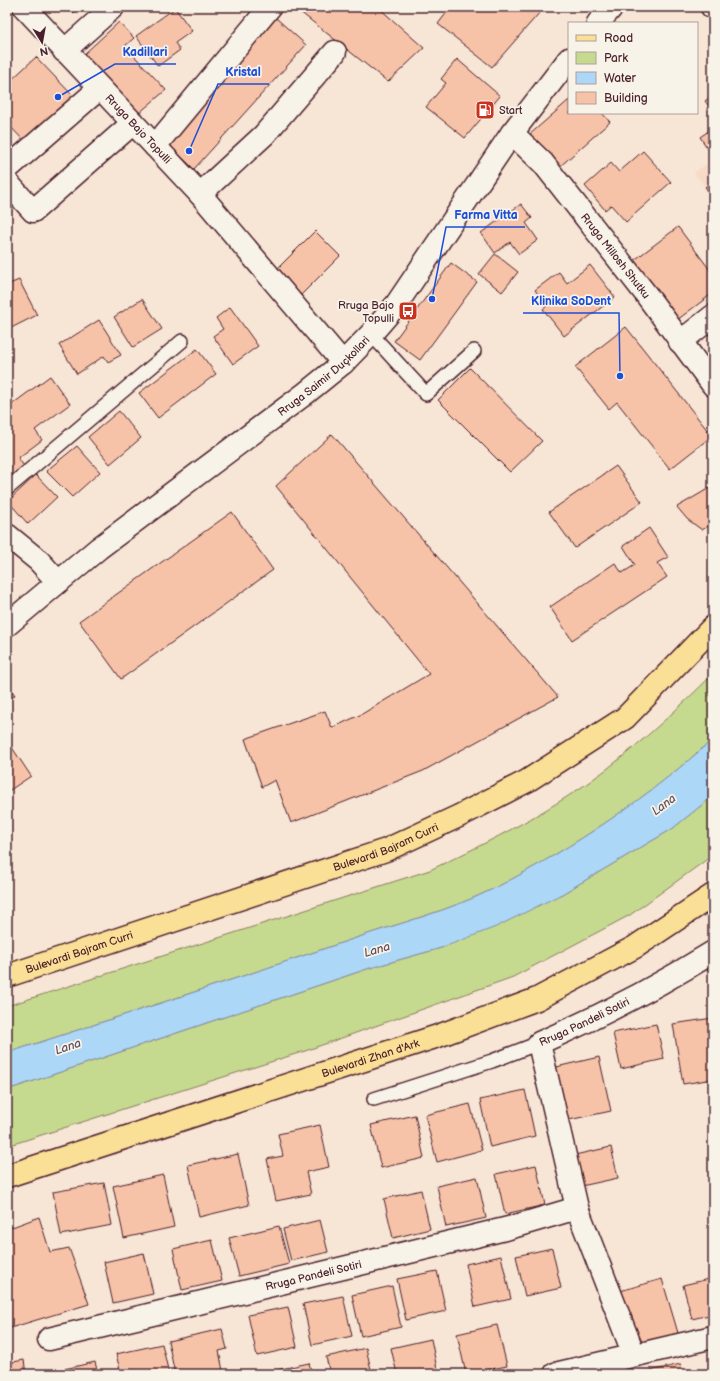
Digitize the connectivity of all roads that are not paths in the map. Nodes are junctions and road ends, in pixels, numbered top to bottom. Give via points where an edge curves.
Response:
1 (24, 7) edge
2 (113, 7) edge
3 (270, 7) edge
4 (612, 7) edge
5 (599, 22) edge
6 (64, 51) junction
7 (334, 52) dead end
8 (568, 60) edge
9 (100, 88) junction
10 (132, 123) junction
11 (512, 132) junction
12 (155, 146) junction
13 (7, 169) edge
14 (7, 182) edge
15 (200, 194) junction
16 (713, 316) edge
17 (371, 334) junction
18 (182, 341) dead end
19 (680, 342) junction
20 (474, 351) dead end
21 (343, 363) junction
22 (713, 385) edge
23 (7, 489) edge
24 (7, 535) edge
25 (58, 582) junction
26 (7, 625) edge
27 (713, 627) edge
28 (713, 895) edge
29 (713, 952) edge
30 (7, 976) edge
31 (539, 1043) junction
32 (374, 1099) dead end
33 (7, 1176) edge
34 (577, 1208) junction
35 (713, 1337) edge
36 (49, 1339) dead end
37 (634, 1355) junction
38 (555, 1374) edge

1 - 6 street, Rruga Bajo Topulli
2 - 6 street
3 - 12 street
4 - 5 street
6 - 9 street, Rruga Bajo Topulli
7 - 15 street via 264,135
8 - 11 street, Rruga Saimir Duçkollari
9 - 10 street, Rruga Bajo Topulli
9 - 13 street
10 - 12 street, Rruga Bajo Topulli
10 - 14 street via 33,211
11 - 17 street, Rruga Saimir Duçkollari via 396,306
11 - 19 street, Rruga Millosh Shutku via 543,164 645,293
12 - 15 street, Rruga Bajo Topulli
15 - 21 street, Rruga Bajo Topulli
16 - 19 street
17 - 20 lane via 426,394
17 - 21 street, Rruga Saimir Duçkollari
18 - 23 lane
19 - 22 street, Rruga Millosh Shutku
21 - 25 street, Rruga Saimir Duçkollari
24 - 25 street via 39,561
25 - 26 street, Rruga Saimir Duçkollari
27 - 30 main road, Bulevardi Bajram Curri via 625,718 527,781 459,816 386,850
28 - 33 main road, Bulevardi Zhan d'Ark via 636,947 537,999 438,1036
29 - 31 street, Rruga Pandeli Sotiri via 618,1006
31 - 32 lane
31 - 34 street, Rruga Pandeli Sotiri
34 - 36 street, Rruga Pandeli Sotiri via 494,1232
34 - 37 street, Rruga Pandeli Sotiri
35 - 37 street
37 - 38 street

